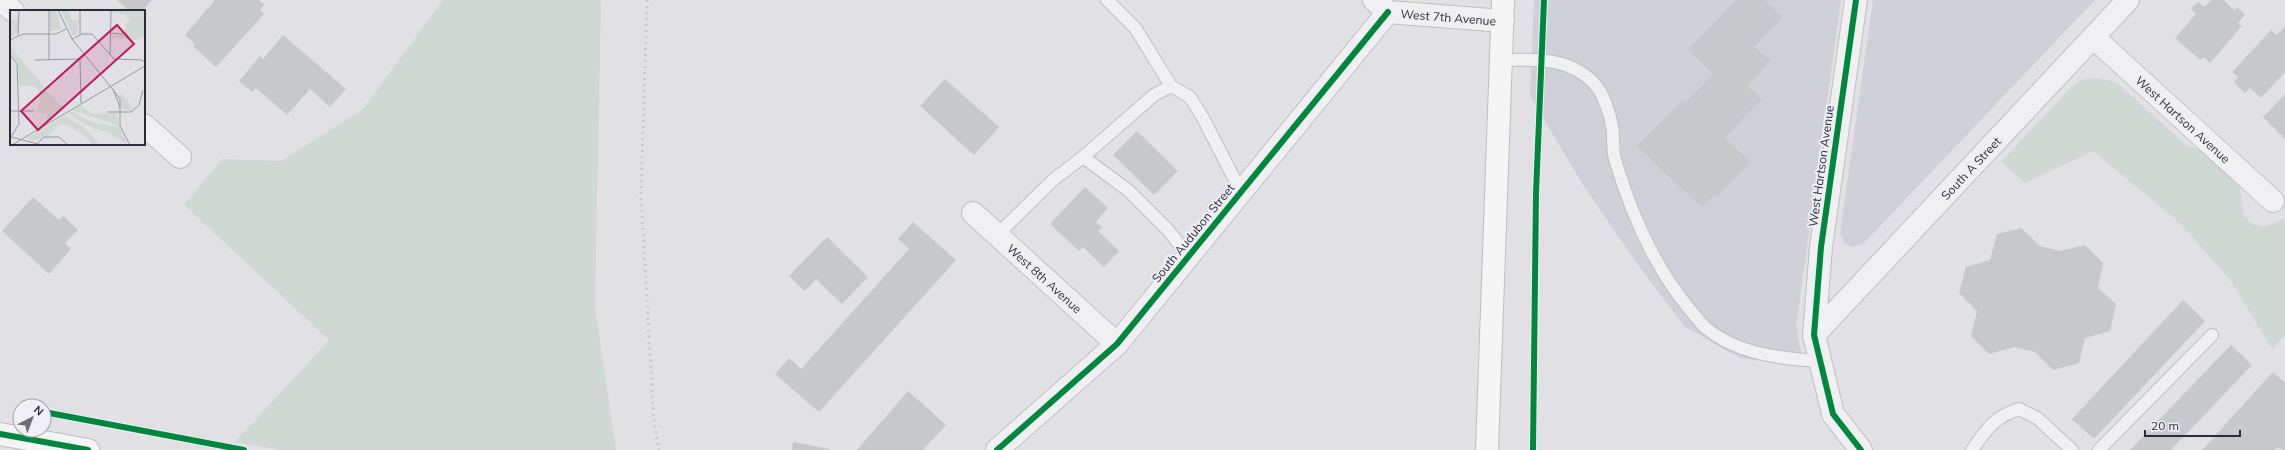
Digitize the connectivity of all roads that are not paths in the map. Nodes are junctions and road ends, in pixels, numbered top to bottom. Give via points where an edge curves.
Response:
1 (1, 0) edge
2 (1106, 0) edge
3 (1503, 0) edge
4 (1856, 0) edge
5 (2128, 0) edge
6 (1381, 6) edge
7 (12, 10) edge
8 (1504, 21) junction
9 (2093, 37) junction
10 (1502, 60) junction
11 (1171, 86) junction
12 (145, 126) edge
13 (180, 156) dead end
14 (1083, 157) junction
15 (1241, 192) junction
16 (2273, 201) dead end
17 (973, 213) dead end
18 (997, 235) junction
19 (1189, 256) junction
20 (1814, 335) junction
21 (2212, 335) dead end
22 (1117, 344) junction
23 (1820, 361) junction
24 (0, 434) edge
25 (88, 450) edge
26 (997, 450) edge
27 (1487, 450) edge
28 (1861, 450) edge
29 (1972, 450) edge
30 (2072, 450) edge
31 (2099, 450) edge

1 - 7 street
2 - 11 lane via 1136,29
3 - 8 main road
4 - 20 street, West Hartson Avenue via 1821,247
5 - 9 street, South A Street
6 - 8 street, West 7th Avenue
6 - 15 street, South Audubon Street
8 - 10 main road
9 - 16 street, West Hartson Avenue
9 - 20 street, South A Street
10 - 23 lane via 1541,59 1570,65 1597,87 1612,126 1613,152 1622,184 1652,256 1677,294 1706,328 1737,346 1786,359
10 - 27 main road
11 - 14 lane via 1154,95
11 - 15 lane via 1190,96
12 - 13 street
14 - 18 lane via 1053,180
14 - 19 lane via 1129,191 1167,229
15 - 19 street, South Audubon Street
17 - 18 street, West 8th Avenue
18 - 22 street, West 8th Avenue
19 - 22 street, South Audubon Street
20 - 23 street
21 - 31 lane
22 - 26 street, South Audubon Street
23 - 28 street via 1833,414
24 - 25 main road
29 - 30 lane via 2002,415 2019,409 2037,418

